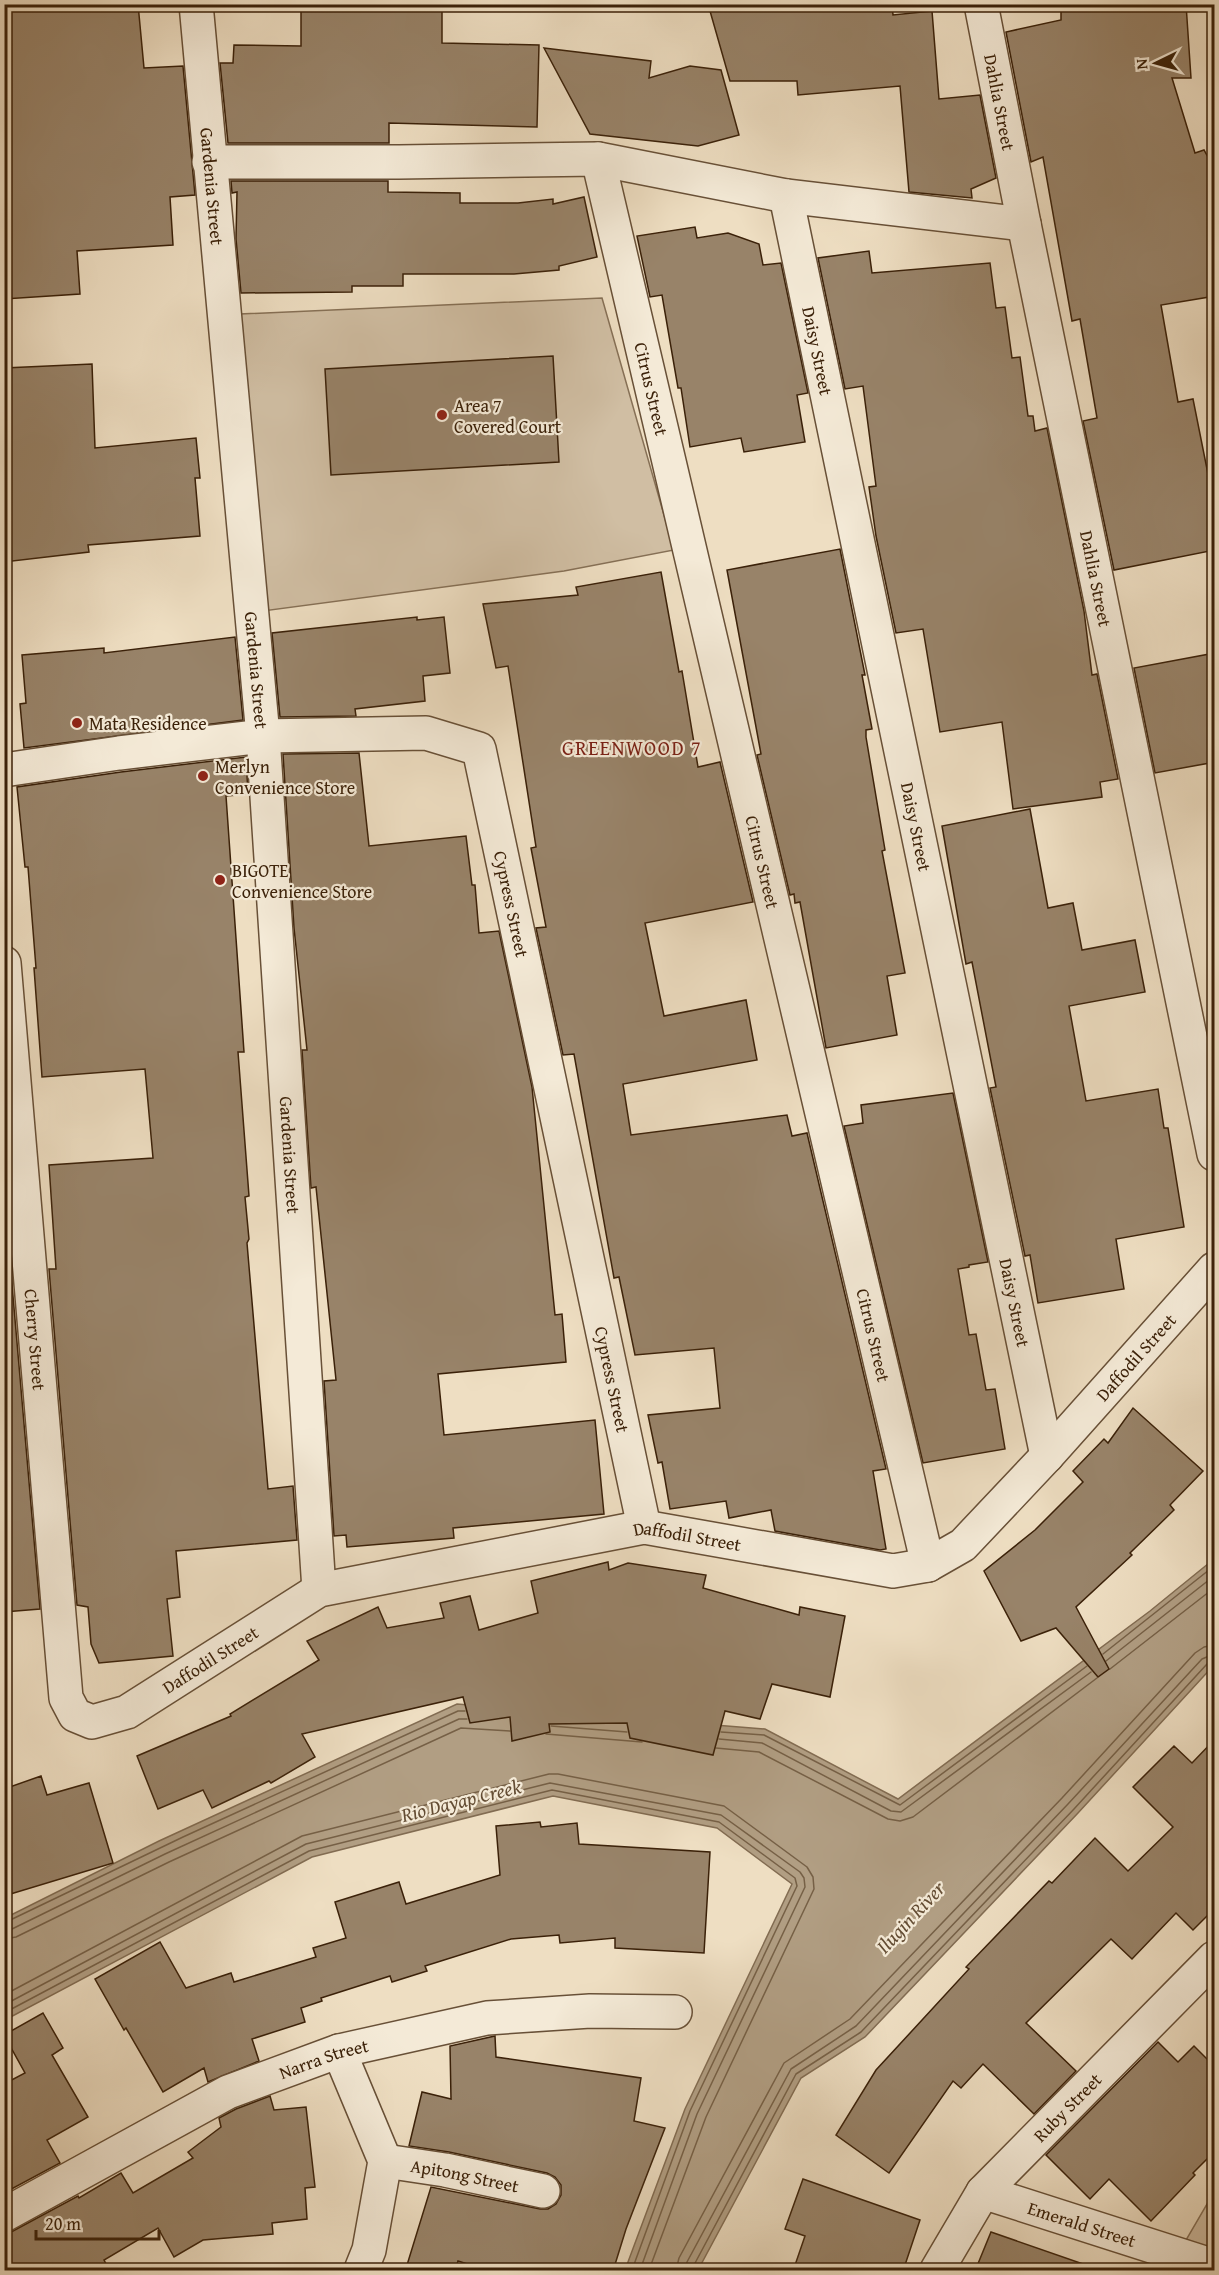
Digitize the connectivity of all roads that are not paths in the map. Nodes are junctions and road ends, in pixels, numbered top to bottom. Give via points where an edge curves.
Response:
1 (196, 4) edge
2 (981, 4) edge
3 (598, 159) junction
4 (209, 162) junction
5 (786, 195) junction
6 (1024, 224) junction
7 (263, 736) junction
8 (4, 770) edge
9 (4, 963) edge
10 (1215, 1154) edge
11 (1215, 1269) edge
12 (1047, 1456) junction
13 (644, 1527) junction
14 (928, 1565) junction
15 (319, 1590) junction
16 (75, 1715) joint
17 (1215, 1958) edge
18 (675, 2012) dead end
19 (339, 2051) junction
20 (385, 2162) junction
21 (543, 2191) dead end
22 (983, 2192) junction
23 (4, 2215) edge
24 (1215, 2266) edge
25 (361, 2271) edge
26 (937, 2271) edge

1 - 4 street, Gardenia Street
2 - 6 street, Dahlia Street
3 - 4 street
3 - 5 street
3 - 14 street, Citrus Street
4 - 7 street, Gardenia Street
5 - 6 street
5 - 12 street, Daisy Street
6 - 10 street, Dahlia Street
7 - 8 street, Cypress Street
7 - 13 street, Cypress Street via 426,733 479,749
7 - 15 street, Gardenia Street
9 - 16 street, Cherry Street via 66,1698
11 - 12 street, Daffodil Street
12 - 14 street, Daffodil Street via 963,1545
13 - 14 street, Daffodil Street via 893,1571
13 - 15 street, Daffodil Street
15 - 16 street, Daffodil Street via 127,1712 92,1722
17 - 22 street, Ruby Street
18 - 19 street, Narra Street via 488,2018
19 - 20 street
19 - 23 street, Narra Street via 228,2092
20 - 21 street, Apitong Street
20 - 25 street via 369,2250
22 - 24 street, Emerald Street
22 - 26 street, Ruby Street

